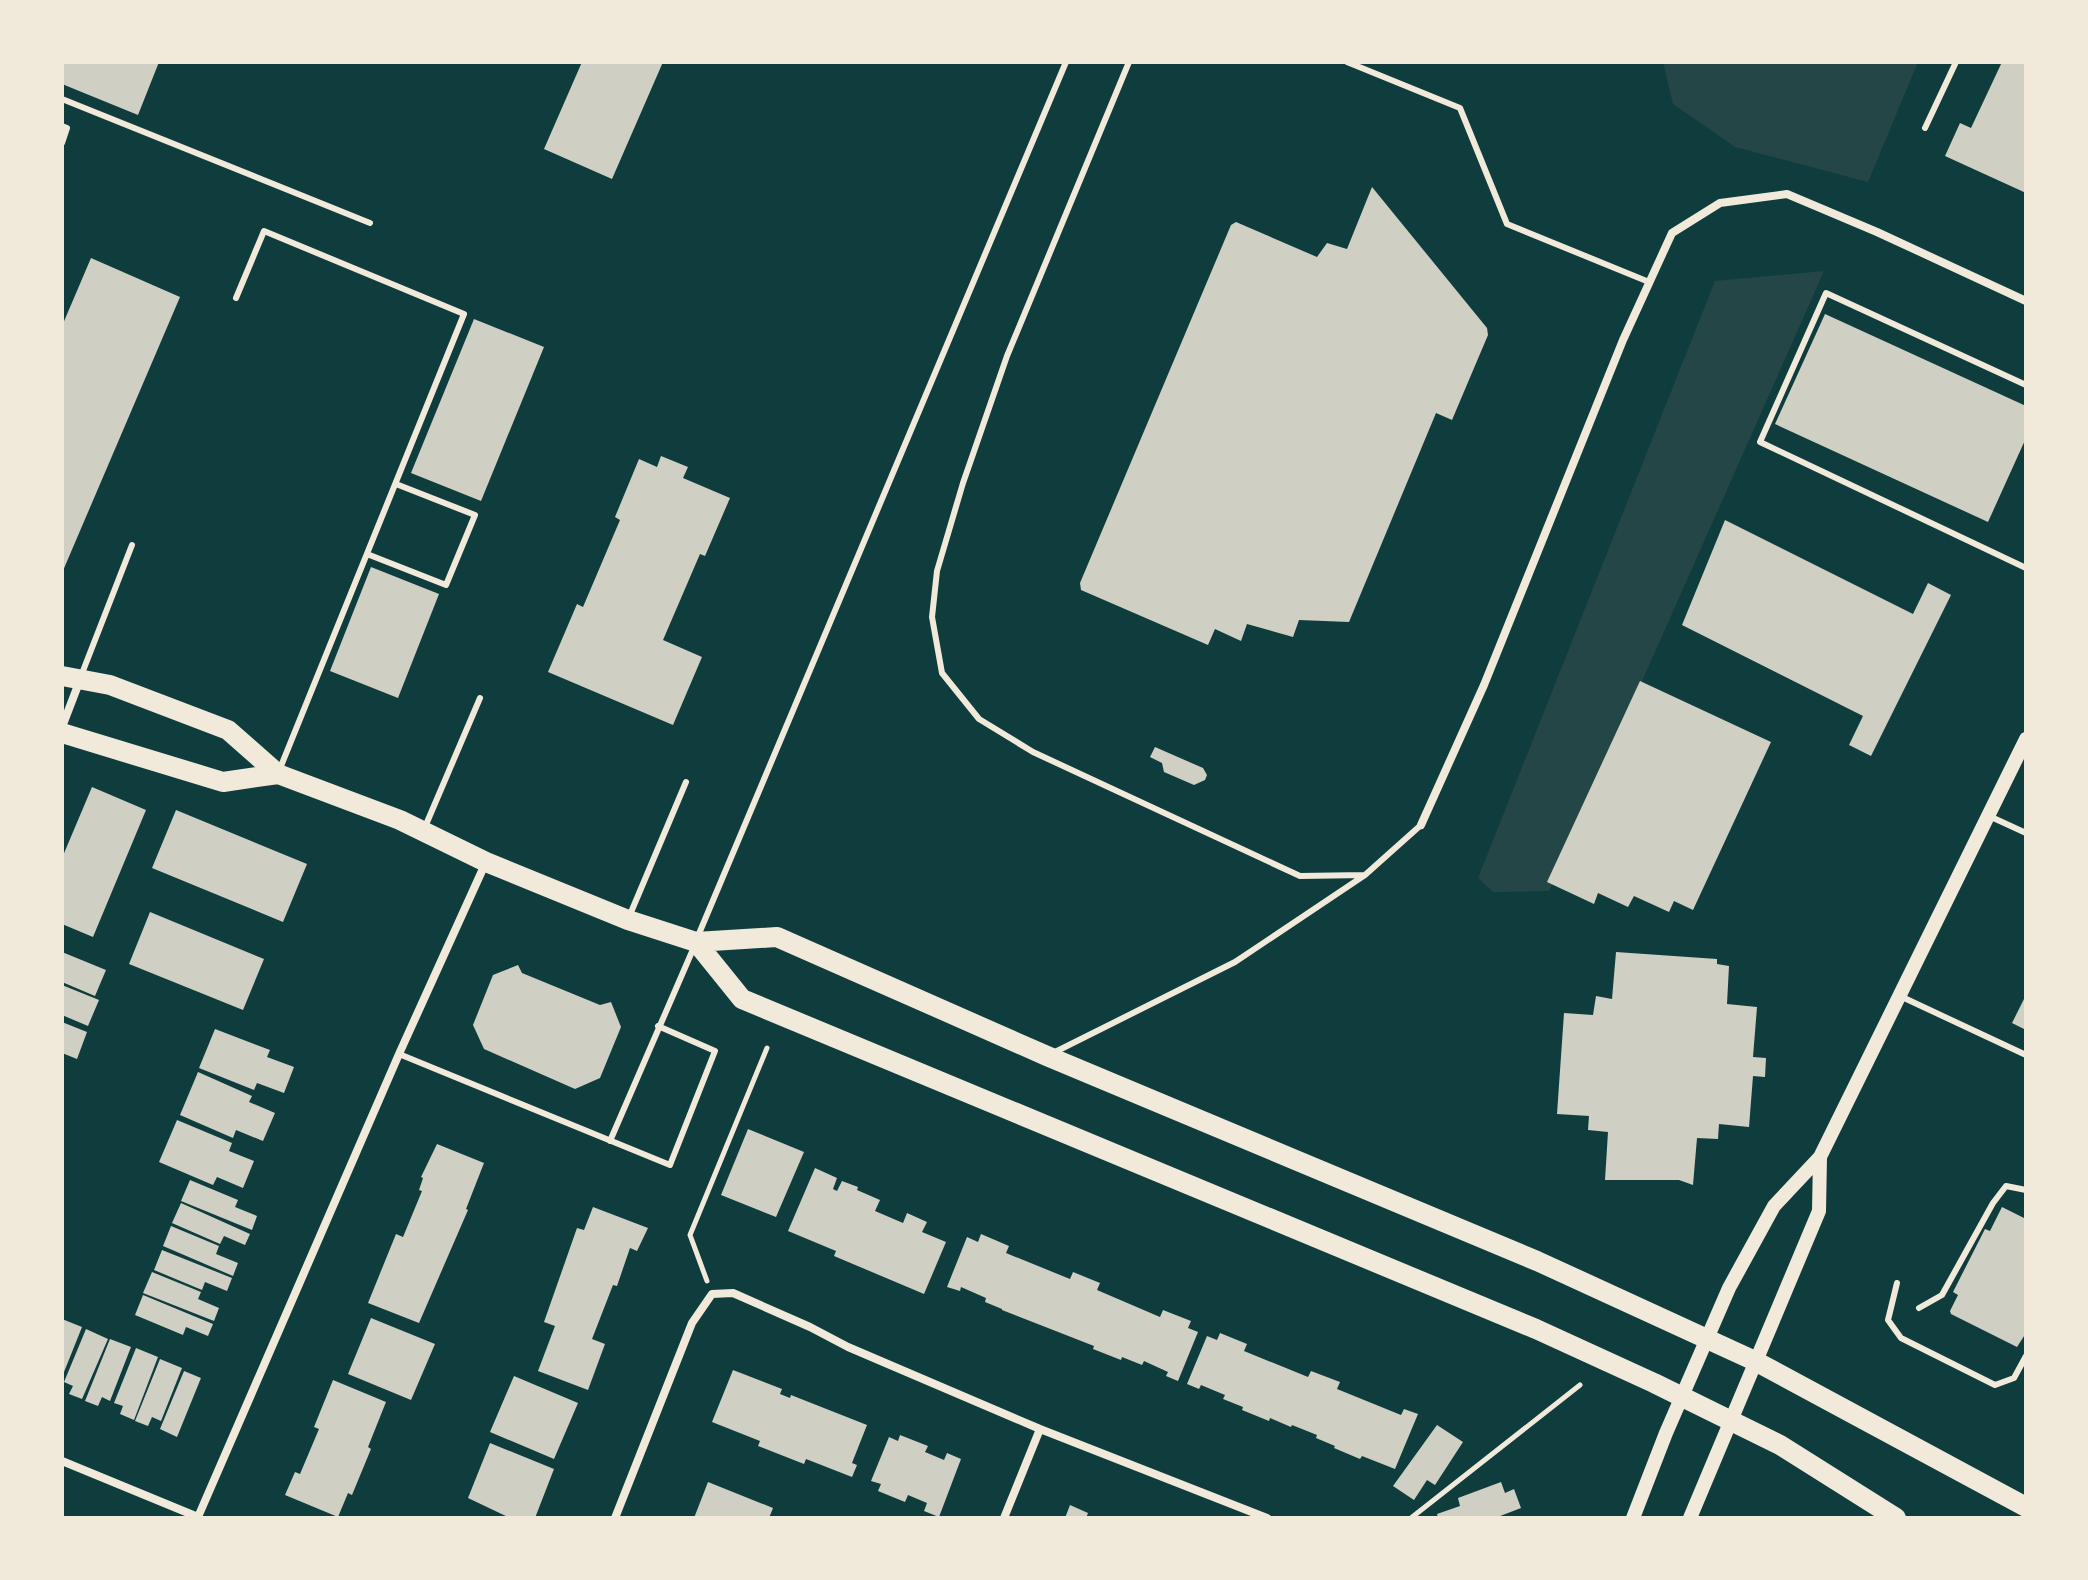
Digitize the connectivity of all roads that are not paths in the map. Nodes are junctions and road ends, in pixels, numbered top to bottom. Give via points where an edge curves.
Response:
1 (1066, 62) edge
2 (1129, 62) edge
3 (1347, 62) edge
4 (1956, 62) edge
5 (62, 99) edge
6 (62, 126) edge
7 (1925, 128) dead end
8 (62, 143) edge
9 (370, 223) dead end
10 (1649, 282) junction
11 (236, 298) dead end
12 (2026, 301) edge
13 (2026, 385) edge
14 (396, 484) junction
15 (132, 545) dead end
16 (367, 554) junction
17 (2026, 558) edge
18 (2024, 568) edge
19 (71, 677) edge
20 (480, 698) dead end
21 (62, 730) edge
22 (2024, 747) edge
23 (278, 774) junction
24 (686, 782) dead end
25 (1989, 816) junction
26 (1421, 825) joint
27 (423, 832) junction
28 (2026, 833) edge
29 (486, 862) junction
30 (1365, 875) junction
31 (628, 920) junction
32 (696, 942) junction
33 (1898, 996) junction
34 (658, 1026) junction
35 (399, 1054) junction
36 (2026, 1055) edge
37 (1047, 1056) junction
38 (610, 1141) junction
39 (1820, 1157) junction
40 (2026, 1190) edge
41 (1897, 1283) dead end
42 (1919, 1308) dead end
43 (1707, 1340) junction
44 (2026, 1356) edge
45 (1755, 1361) junction
46 (1682, 1397) junction
47 (1730, 1419) junction
48 (1040, 1429) junction
49 (62, 1461) edge
50 (2026, 1507) edge
51 (198, 1517) edge
52 (615, 1518) edge
53 (1004, 1518) edge
54 (1267, 1518) edge
55 (1633, 1518) edge
56 (1690, 1518) edge
57 (1896, 1518) edge

1 - 32 lane
2 - 30 lane via 1007,356 963,483 937,571 932,617 942,673 979,719 1033,752 1300,876
3 - 10 lane via 1460,108 1507,224
4 - 7 lane
5 - 9 lane
6 - 8 lane via 67,128
10 - 12 street via 1672,233 1720,203 1787,194
10 - 26 street
11 - 14 lane via 264,231 464,314
13 - 18 lane via 1826,293 1760,442
14 - 16 lane
14 - 16 lane via 475,515 446,585
15 - 19 lane
16 - 23 lane
17 - 18 lane
19 - 21 street
19 - 23 main road via 110,685 228,730
20 - 27 lane
21 - 23 main road via 223,782
22 - 25 street
23 - 27 main road
24 - 31 lane
25 - 28 lane
25 - 33 street
26 - 30 lane
27 - 29 main road
29 - 31 main road
29 - 35 street
30 - 37 lane via 1235,962
31 - 32 main road
32 - 34 lane
32 - 37 main road via 777,937
32 - 46 main road via 742,999 1536,1329
33 - 36 lane
33 - 39 street
34 - 38 lane
34 - 38 lane via 715,1051 670,1165
35 - 38 lane
35 - 51 street
37 - 43 main road via 1537,1261
39 - 43 street via 1774,1206
39 - 45 street via 1819,1211
40 - 42 lane via 2006,1186 1942,1295
41 - 44 lane via 1888,1320 1901,1338 1995,1385 2014,1378
43 - 45 main road
43 - 46 street
45 - 47 street
45 - 50 main road
46 - 47 main road
46 - 55 street
47 - 56 street
47 - 57 main road
48 - 52 street via 733,1293 712,1294 692,1323
48 - 53 street
48 - 54 street
49 - 51 street

